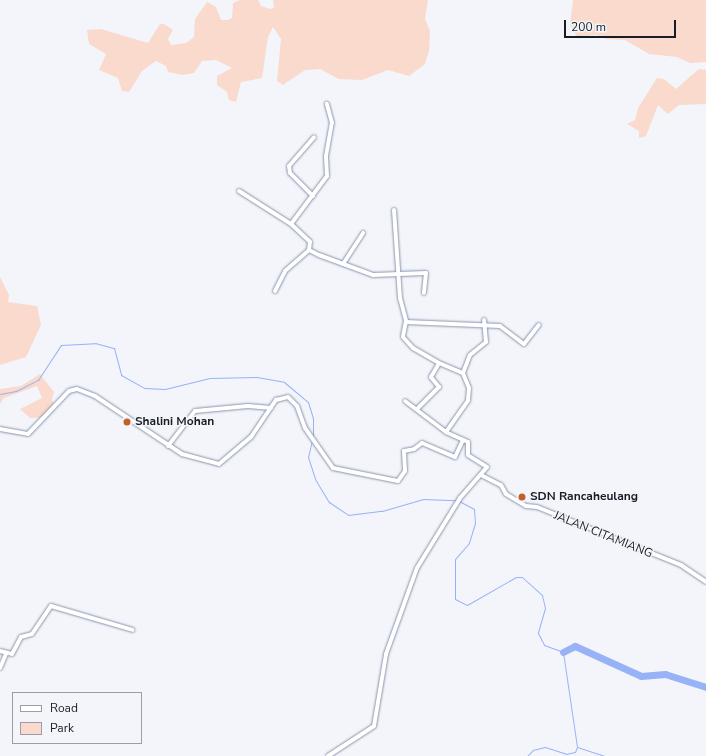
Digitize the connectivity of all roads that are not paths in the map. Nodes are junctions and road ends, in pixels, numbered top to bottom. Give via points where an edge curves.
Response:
1 (327, 104) dead end
2 (314, 137) dead end
3 (239, 191) dead end
4 (313, 196) junction
5 (394, 210) dead end
6 (291, 224) junction
7 (363, 232) dead end
8 (309, 250) junction
9 (343, 264) junction
10 (399, 273) junction
11 (275, 291) dead end
12 (424, 293) dead end
13 (406, 322) junction
14 (484, 322) junction
15 (539, 325) dead end
16 (439, 363) junction
17 (464, 373) junction
18 (405, 401) dead end
19 (271, 408) junction
20 (418, 408) junction
21 (0, 429) edge
22 (446, 432) junction
23 (462, 440) junction
24 (168, 446) junction
25 (481, 475) junction
26 (706, 582) edge
27 (133, 630) dead end
28 (0, 651) edge
29 (6, 654) junction
30 (0, 668) edge
31 (328, 756) edge

1 - 4 street via 332,123 326,156 327,174
2 - 4 street via 289,166 290,173
3 - 6 street
4 - 6 street
5 - 10 street
6 - 8 street via 310,242
7 - 9 street
8 - 9 street
8 - 11 street via 285,271
9 - 10 street via 374,275
10 - 12 street via 426,273
10 - 13 street via 400,298
13 - 14 street
13 - 16 street via 403,336 406,342
14 - 15 street via 503,327 524,344
14 - 17 street via 486,342 470,355
16 - 17 street
16 - 20 street via 431,377 439,387
17 - 22 street via 469,388 468,400
18 - 20 street
19 - 23 street via 278,399 292,399 305,428 333,468 358,475 400,481 405,471 404,450 414,449 422,442 455,457
19 - 24 street via 248,406 195,411
19 - 24 street via 251,437 221,463 182,454
20 - 22 street
21 - 24 street via 28,434 69,391 77,389 95,396
22 - 23 street
23 - 25 street via 470,444 468,455 487,465
25 - 26 street, JALAN CITAMIANG via 501,485 506,494 526,506 681,565
25 - 31 street via 460,498 417,568 386,654 375,723 364,736
27 - 29 street via 51,606 32,634 22,636 14,653
28 - 29 street
29 - 30 street

